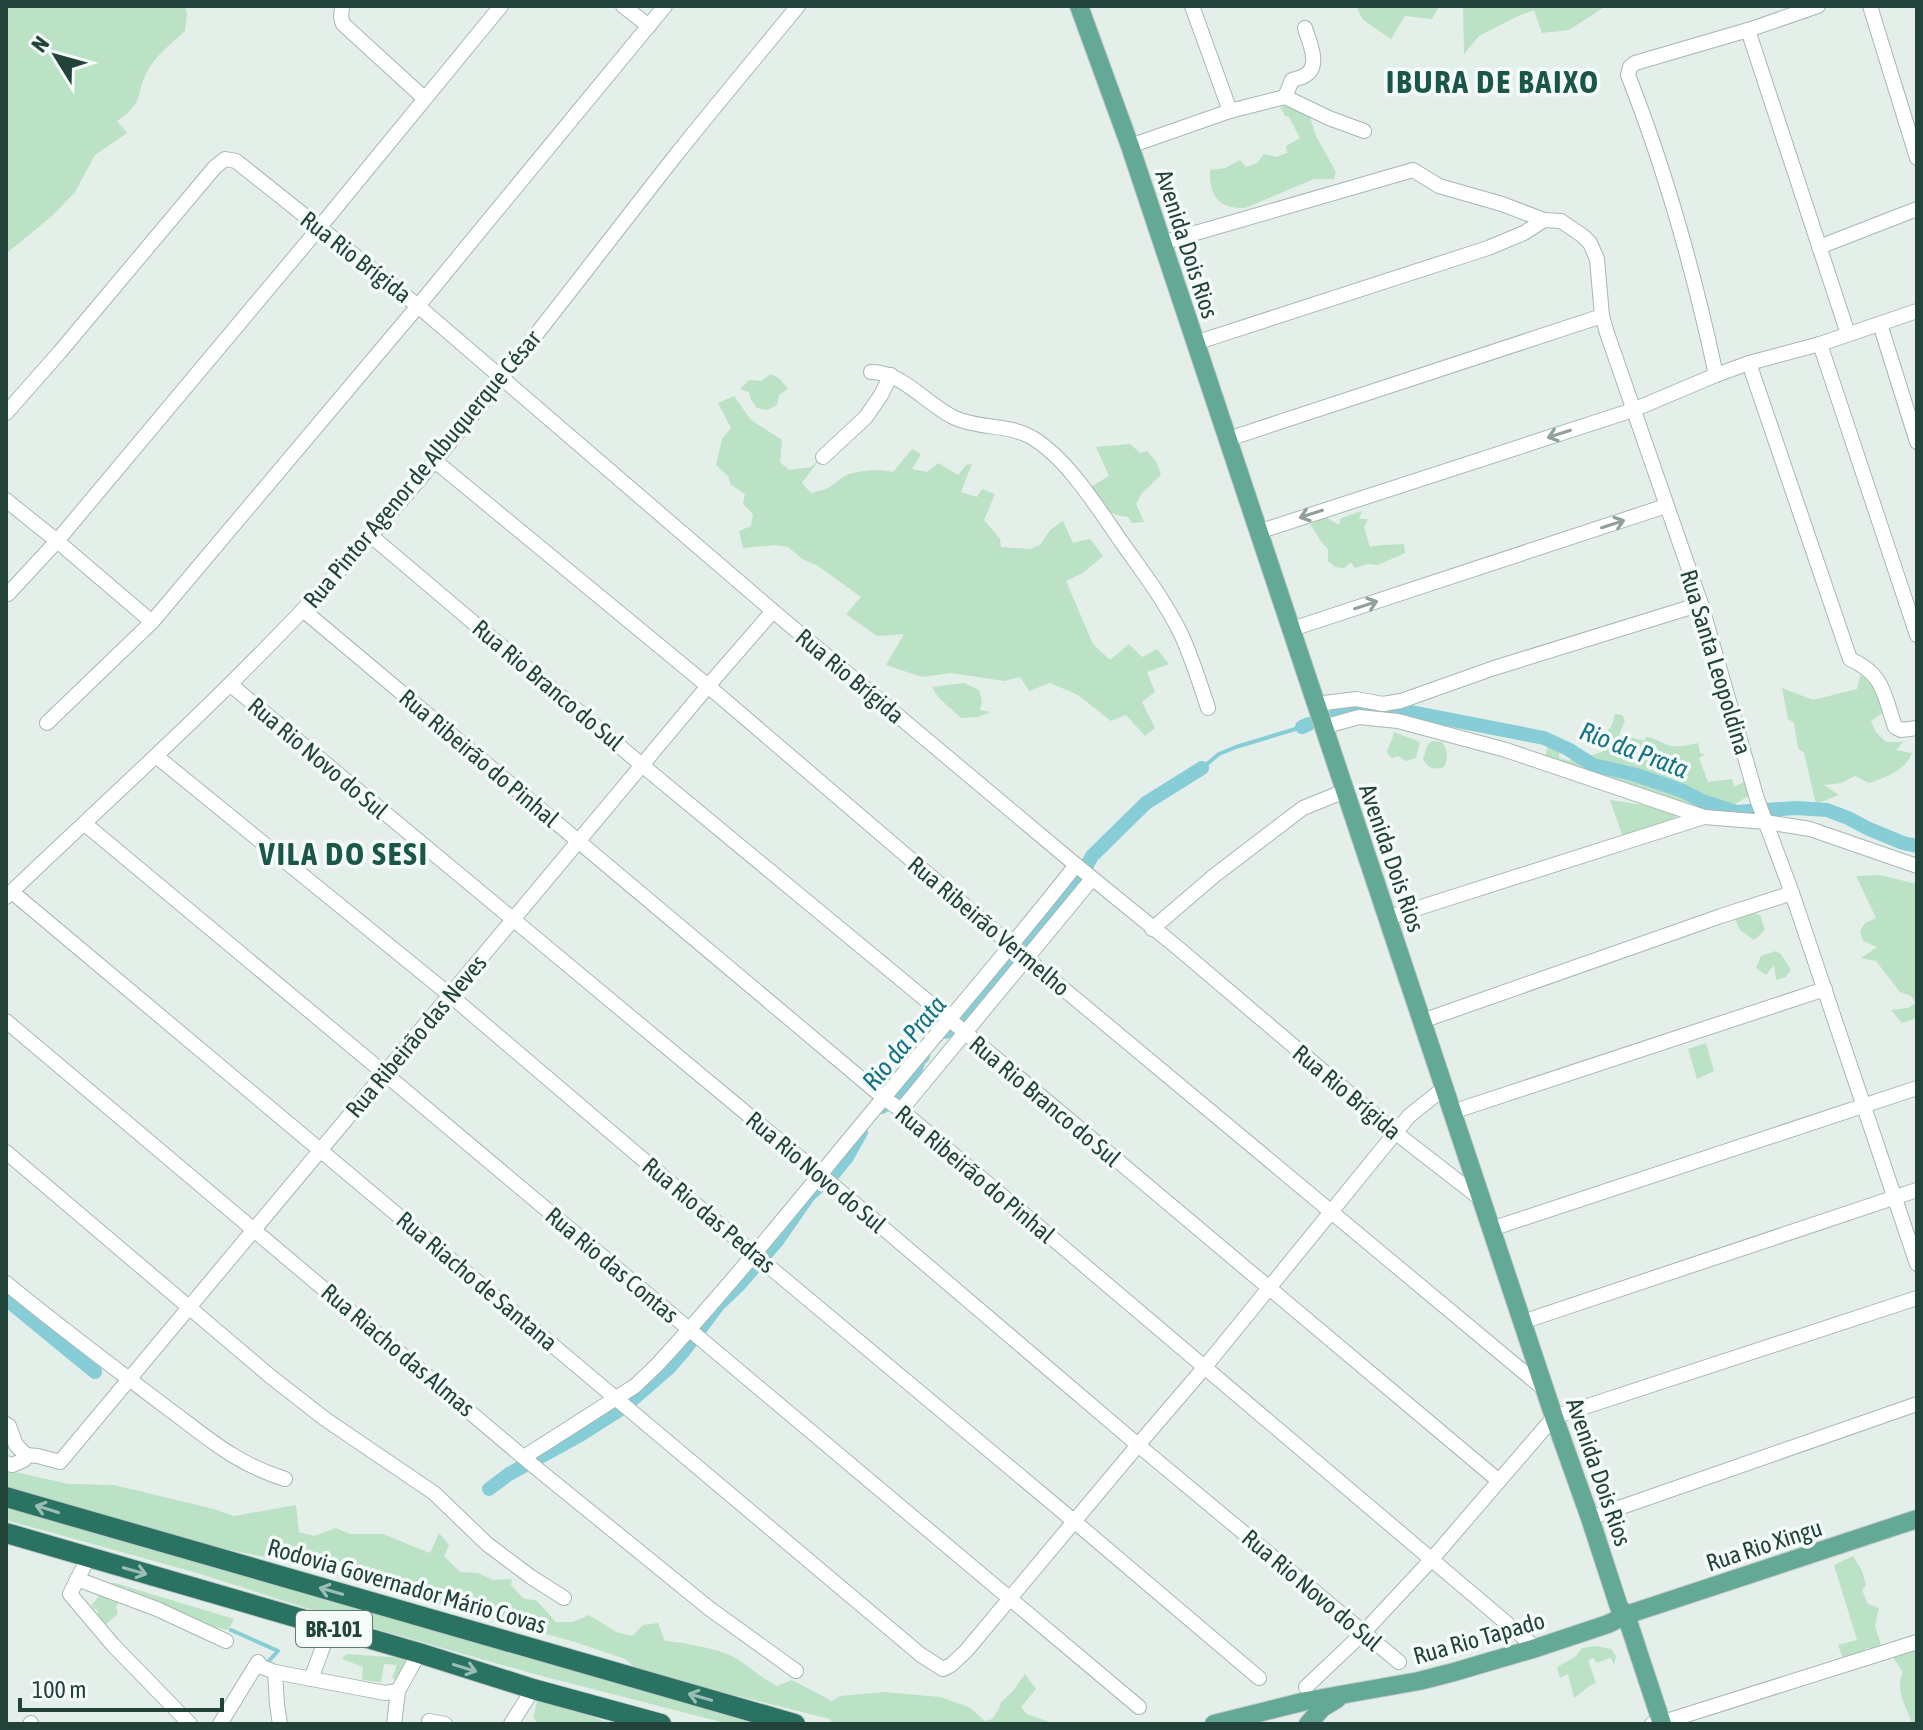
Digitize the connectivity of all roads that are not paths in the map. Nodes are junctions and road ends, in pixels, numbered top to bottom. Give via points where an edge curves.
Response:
1 (342, 6) edge
2 (501, 6) edge
3 (623, 6) edge
4 (665, 6) edge
5 (798, 6) edge
6 (1079, 6) edge
7 (1192, 6) edge
8 (1818, 6) edge
9 (1870, 6) edge
10 (649, 26) junction
11 (1305, 28) dead end
12 (1748, 30) junction
13 (1285, 97) junction
14 (424, 98) junction
15 (1230, 111) junction
16 (1364, 131) dead end
17 (1130, 146) junction
18 (1917, 158) edge
19 (1917, 209) edge
20 (1544, 220) junction
21 (319, 228) junction
22 (1161, 243) junction
23 (1819, 247) junction
24 (418, 306) junction
25 (1917, 311) edge
26 (1602, 316) junction
27 (1880, 324) junction
28 (1848, 334) junction
29 (1195, 343) junction
30 (1820, 344) junction
31 (1749, 363) junction
32 (871, 372) dead end
33 (891, 375) junction
34 (1716, 375) junction
35 (501, 378) junction
36 (1633, 410) junction
37 (6, 413) edge
38 (1228, 439) junction
39 (1917, 442) edge
40 (823, 457) dead end
41 (435, 461) junction
42 (6, 500) edge
43 (1666, 506) junction
44 (1258, 532) junction
45 (370, 535) junction
46 (57, 541) junction
47 (8, 594) dead end
48 (1701, 604) junction
49 (303, 610) junction
50 (773, 611) junction
51 (152, 622) junction
52 (1292, 629) junction
53 (1917, 635) edge
54 (231, 685) junction
55 (708, 686) junction
56 (1316, 704) junction
57 (1208, 708) dead end
58 (47, 723) dead end
59 (1323, 727) junction
60 (1917, 728) edge
61 (156, 756) junction
62 (643, 766) junction
63 (1345, 791) junction
64 (1704, 817) junction
65 (1765, 819) junction
66 (85, 824) junction
67 (579, 841) junction
68 (1076, 866) junction
69 (1917, 866) edge
70 (1091, 878) junction
71 (1792, 893) junction
72 (9, 894) edge
73 (1387, 918) junction
74 (513, 921) junction
75 (1152, 929) junction
76 (1020, 953) junction
77 (1825, 989) junction
78 (451, 996) junction
79 (6, 1021) edge
80 (1422, 1021) junction
81 (957, 1026) junction
82 (384, 1073) junction
83 (1444, 1088) junction
84 (1917, 1088) edge
85 (884, 1098) junction
86 (1864, 1105) junction
87 (900, 1109) junction
88 (1452, 1112) junction
89 (1396, 1133) junction
90 (319, 1150) junction
91 (6, 1152) edge
92 (825, 1180) junction
93 (1917, 1190) edge
94 (1896, 1197) junction
95 (1481, 1199) junction
96 (1332, 1213) junction
97 (1491, 1229) junction
98 (255, 1230) junction
99 (759, 1258) junction
100 (1917, 1264) edge
101 (6, 1283) edge
102 (1269, 1289) junction
103 (1917, 1298) edge
104 (190, 1308) junction
105 (1522, 1322) junction
106 (693, 1334) junction
107 (1204, 1368) junction
108 (128, 1380) junction
109 (1545, 1389) junction
110 (621, 1401) junction
111 (1917, 1404) edge
112 (1554, 1417) junction
113 (6, 1424) edge
114 (1138, 1445) junction
115 (26, 1455) junction
116 (528, 1461) junction
117 (6, 1463) edge
118 (285, 1479) dead end
119 (1499, 1481) junction
120 (6, 1497) edge
121 (1590, 1518) junction
122 (1917, 1519) edge
123 (1075, 1522) junction
124 (6, 1533) edge
125 (85, 1556) junction
126 (1432, 1559) junction
127 (77, 1579) junction
128 (564, 1598) dead end
129 (1010, 1600) junction
130 (1626, 1615) junction
131 (330, 1628) junction
132 (1363, 1633) junction
133 (226, 1641) dead end
134 (1917, 1642) edge
135 (1536, 1648) junction
136 (419, 1653) junction
137 (1399, 1662) dead end
138 (266, 1668) junction
139 (796, 1671) dead end
140 (1259, 1678) dead end
141 (311, 1679) junction
142 (1306, 1687) dead end
143 (533, 1689) junction
144 (398, 1691) junction
145 (1342, 1695) junction
146 (1139, 1707) dead end
147 (429, 1721) dead end
148 (1659, 1723) edge
149 (190, 1724) edge
150 (220, 1724) edge
151 (280, 1724) edge
152 (394, 1724) edge
153 (445, 1724) edge
154 (511, 1724) edge
155 (661, 1724) edge
156 (795, 1724) edge
157 (1214, 1724) edge
158 (1308, 1724) edge

1 - 14 street via 343,24
2 - 14 street
3 - 10 street
4 - 10 street
5 - 35 street, Rua Pintor Agenor de Albuquerque César
6 - 17 main road, Avenida Dois Rios
7 - 15 street
8 - 12 street
9 - 18 street
10 - 24 street
11 - 13 street via 1314,67 1292,80
12 - 23 street
12 - 34 street via 1635,63 1628,75 1676,210
13 - 15 street
13 - 16 street
14 - 21 street
15 - 17 street
17 - 22 main road, Avenida Dois Rios
19 - 23 street
20 - 22 street, Rua Santa Leopoldina via 1439,186 1413,170
20 - 26 street, Rua Santa Leopoldina via 1564,222 1590,243 1597,259
20 - 29 street via 1488,248
21 - 24 street, Rua Rio Brígida
21 - 37 street, Rua Rio Brígida via 236,161 219,163
21 - 46 street
22 - 29 main road, Avenida Dois Rios
23 - 28 street
24 - 35 street, Rua Rio Brígida
24 - 51 street
25 - 27 street
26 - 36 street, Rua Santa Leopoldina
26 - 38 street
27 - 28 street
27 - 39 street
28 - 30 street
29 - 38 main road, Avenida Dois Rios
30 - 31 street
30 - 53 street
31 - 34 street
31 - 60 street via 1850,659 1874,674 1882,686 1895,727
32 - 33 street
33 - 40 street via 869,413
33 - 57 street via 958,419 1020,432 1056,457 1089,495 1173,619
34 - 36 street
35 - 41 street, Rua Pintor Agenor de Albuquerque César
35 - 50 street, Rua Rio Brígida
36 - 43 street, Rua Santa Leopoldina
36 -> 44 street
38 - 44 main road, Avenida Dois Rios
41 - 45 street, Rua Pintor Agenor de Albuquerque César
41 - 55 street, Rua Ribeirão Vermelho
42 - 46 street
43 - 48 street, Rua Santa Leopoldina
52 -> 43 street
44 - 52 main road, Avenida Dois Rios
45 - 49 street, Rua Pintor Agenor de Albuquerque César
45 - 62 street, Rua Rio Branco do Sul
46 - 47 street
46 - 51 street
48 - 56 street via 1401,701
48 - 65 street, Rua Santa Leopoldina
49 - 54 street, Rua Pintor Agenor de Albuquerque César
49 - 67 street, Rua Ribeirão do Pinhal
50 - 55 street, Rua Ribeirão das Neves
50 - 68 street, Rua Rio Brígida
51 - 58 street
52 - 56 main road, Avenida Dois Rios
54 - 61 street, Rua Pintor Agenor de Albuquerque César
54 - 74 street, Rua Rio Novo do Sul
55 - 62 street, Rua Ribeirão das Neves
55 - 76 street, Rua Ribeirão Vermelho
56 - 59 main road, Avenida Dois Rios
59 - 63 main road, Avenida Dois Rios
59 - 64 street via 1359,717 1398,721 1506,750
61 - 66 street, Rua Pintor Agenor de Albuquerque César
61 - 78 street, Rua Rio das Pedras
62 - 67 street, Rua Ribeirão das Neves
62 - 81 street, Rua Rio Branco do Sul
63 - 73 main road, Avenida Dois Rios
63 - 75 street via 1303,808
64 - 65 street
64 - 73 street
65 - 69 street
65 - 71 street, Rua Santa Leopoldina
66 - 72 street, Rua Pintor Agenor de Albuquerque César
66 - 82 street, Rua Rio das Contas
67 - 74 street, Rua Ribeirão das Neves
67 - 85 street, Rua Ribeirão do Pinhal
68 - 70 street, Rua Rio Brígida
68 - 76 street
70 - 75 street, Rua Rio Brígida
70 - 76 street
71 - 77 street, Rua Santa Leopoldina
71 - 80 street
72 - 90 street, Rua Riacho de Santana
73 - 80 main road, Avenida Dois Rios
74 - 78 street, Rua Ribeirão das Neves
74 - 92 street, Rua Rio Novo do Sul
75 - 89 street, Rua Rio Brígida
76 - 81 street
76 - 96 street, Rua Ribeirão Vermelho
77 - 86 street, Rua Santa Leopoldina
77 - 88 street
78 - 82 street, Rua Ribeirão das Neves
78 - 99 street, Rua Rio das Pedras
79 - 98 street, Rua Riacho das Almas
80 - 83 main road, Avenida Dois Rios
81 - 85 street
81 - 87 street
81 - 102 street, Rua Rio Branco do Sul
82 - 90 street, Rua Ribeirão das Neves
82 - 106 street, Rua Rio das Contas
83 - 88 main road, Avenida Dois Rios
83 - 89 street
84 - 86 street
85 - 87 street, Rua Ribeirão do Pinhal
85 - 92 street
86 - 94 street, Rua Santa Leopoldina
86 - 97 street
87 - 107 street, Rua Ribeirão do Pinhal
88 - 95 main road, Avenida Dois Rios
89 - 95 street, Rua Rio Brígida
89 - 96 street
90 - 98 street, Rua Ribeirão das Neves
90 - 110 street, Rua Riacho de Santana
91 - 104 street
92 - 99 street
92 - 114 street, Rua Rio Novo do Sul
93 - 94 street
94 - 100 street, Rua Santa Leopoldina
94 - 105 street
95 - 97 main road, Avenida Dois Rios
96 - 102 street
96 - 109 street, Rua Ribeirão Vermelho
97 - 105 main road, Avenida Dois Rios
98 - 104 street, Rua Ribeirão das Neves
98 - 116 street, Rua Riacho das Almas
99 - 106 street
99 - 123 street, Rua Rio das Pedras
101 - 108 street
102 - 107 street
102 - 119 street, Rua Rio Branco do Sul
103 - 112 street
104 - 108 street, Rua Ribeirão das Neves
104 - 128 street via 325,1419 434,1493 487,1544
105 - 109 main road, Avenida Dois Rios
106 - 110 street
106 - 129 street, Rua Rio das Contas
107 - 114 street
107 - 126 street, Rua Ribeirão do Pinhal
108 - 115 street, Rua Ribeirão das Neves via 60,1462
108 - 118 street via 228,1453
109 - 112 main road, Avenida Dois Rios
110 - 116 street
110 - 129 street, Rua Riacho de Santana via 943,1669 957,1661
111 - 121 street
112 - 119 street
112 - 121 main road, Avenida Dois Rios
113 - 115 street
114 - 123 street
114 - 132 street, Rua Rio Novo do Sul
115 - 117 street via 12,1465
116 - 139 street, Rua Riacho das Almas via 710,1609
119 - 126 street
156 -> 120 highway, Rodovia Governador Mário Covas / BR-101
121 - 130 main road, Avenida Dois Rios
122 - 130 main road, Rua Rio Xingu
123 - 129 street
123 - 140 street, Rua Rio das Pedras
124 - 125 highway, BR-101
125 - 127 street
125 -> 131 highway, BR-101
126 - 132 street
126 - 135 street, Rua Ribeirão do Pinhal
127 - 133 street
127 - 149 street via 70,1594
129 - 146 street, Rua Rio das Contas
130 - 135 main road, Rua Rio Tapado
130 - 148 main road, Avenida Dois Rios
131 - 136 highway, BR-101
131 - 141 street
132 - 137 street, Rua Rio Novo do Sul
132 - 142 street
134 - 148 street
135 - 145 main road, Rua Rio Tapado via 1423,1680
136 -> 143 highway, BR-101
136 - 144 street
138 - 141 street
138 - 150 street
138 - 151 street
141 - 144 street
143 - 154 street
143 - 155 highway, BR-101
144 - 152 street
145 - 157 main road, Rua Rio Tapado
145 - 158 main road, Rua Rio Tapado
147 - 153 street

